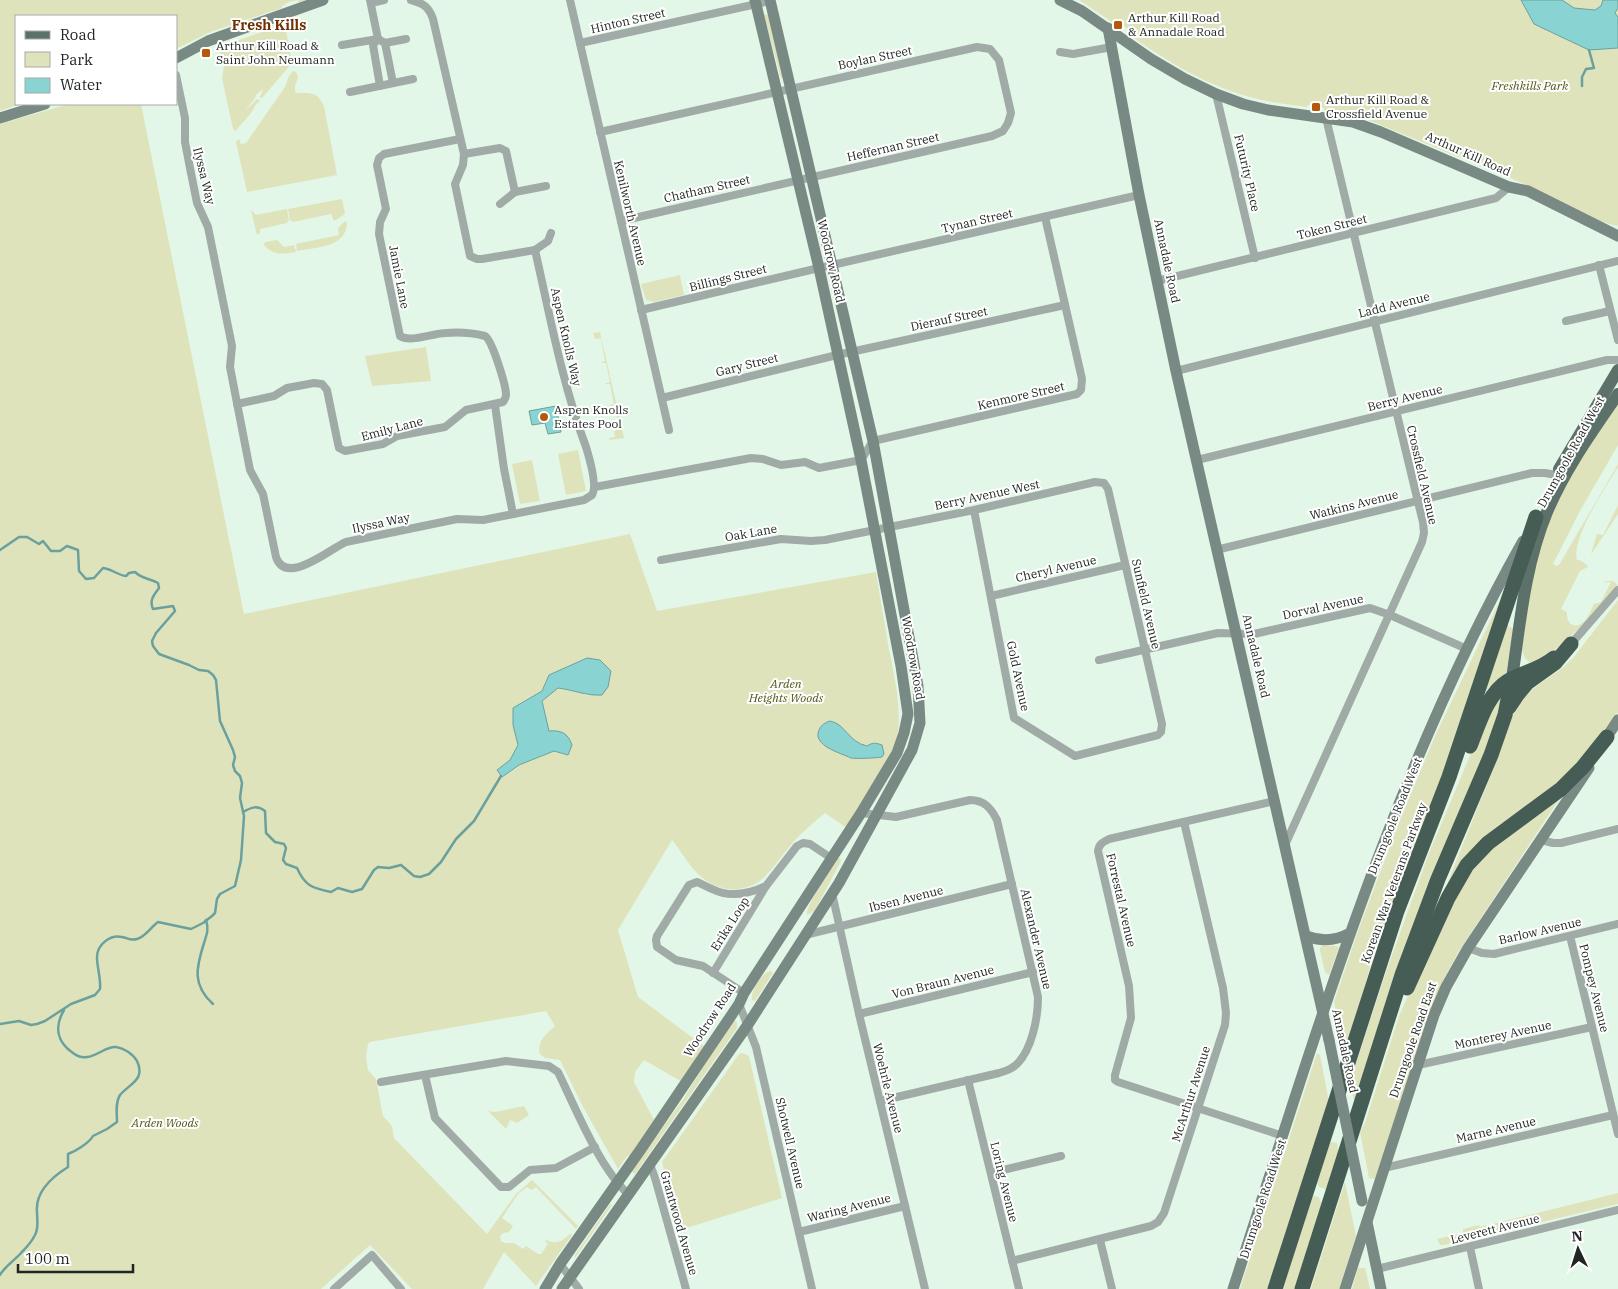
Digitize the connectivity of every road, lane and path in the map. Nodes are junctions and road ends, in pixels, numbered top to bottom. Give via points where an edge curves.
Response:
1 (323, 0) edge
2 (384, 0) edge
3 (410, 0) edge
4 (570, 0) edge
5 (770, 0) edge
6 (1060, 0) edge
7 (371, 2) edge
8 (426, 2) edge
9 (756, 2) edge
10 (1108, 28) junction
11 (406, 39) dead end
12 (381, 41) junction
13 (580, 43) junction
14 (342, 46) dead end
15 (1112, 47) junction
16 (1060, 52) dead end
17 (178, 57) edge
18 (413, 79) dead end
19 (393, 83) junction
20 (178, 85) edge
21 (380, 86) junction
22 (791, 88) junction
23 (778, 91) junction
24 (350, 92) dead end
25 (1216, 94) junction
26 (42, 105) edge
27 (0, 118) edge
28 (1326, 118) junction
29 (600, 132) junction
30 (992, 136) joint
31 (460, 139) junction
32 (464, 154) junction
33 (811, 177) junction
34 (798, 180) junction
35 (546, 186) dead end
36 (1509, 187) junction
37 (515, 192) junction
38 (1139, 195) junction
39 (500, 204) dead end
40 (1045, 217) junction
41 (621, 221) junction
42 (551, 233) dead end
43 (1353, 234) junction
44 (1618, 236) edge
45 (535, 250) junction
46 (1255, 258) junction
47 (1618, 261) edge
48 (832, 265) junction
49 (1599, 265) junction
50 (819, 268) junction
51 (1157, 281) junction
52 (1065, 305) junction
53 (641, 310) junction
54 (1610, 311) junction
55 (1374, 321) junction
56 (1566, 322) dead end
57 (1618, 340) edge
58 (851, 352) junction
59 (837, 355) junction
60 (1618, 360) edge
61 (1618, 370) edge
62 (1176, 371) junction
63 (1618, 394) edge
64 (662, 398) junction
65 (237, 404) junction
66 (494, 405) junction
67 (1396, 412) junction
68 (669, 430) dead end
69 (872, 441) junction
70 (861, 460) junction
71 (1197, 460) junction
72 (1556, 475) junction
73 (1104, 482) joint
74 (595, 487) junction
75 (1418, 502) junction
76 (974, 510) junction
77 (514, 514) junction
78 (1536, 517) junction
79 (888, 528) junction
80 (875, 530) junction
81 (1216, 550) junction
82 (661, 560) dead end
83 (1126, 565) junction
84 (1618, 590) edge
85 (991, 596) junction
86 (1390, 614) junction
87 (1236, 633) junction
88 (1517, 644) junction
89 (1571, 644) junction
90 (1468, 649) junction
91 (1145, 650) junction
92 (1554, 658) junction
93 (1099, 660) dead end
94 (1512, 679) junction
95 (1505, 715) junction
96 (1618, 720) edge
97 (1161, 732) joint
98 (1611, 737) junction
99 (1275, 800) junction
100 (861, 813) junction
101 (877, 815) junction
102 (1184, 822) junction
103 (1618, 829) edge
104 (1541, 840) junction
105 (1285, 845) junction
106 (1419, 856) junction
107 (831, 858) junction
108 (1012, 884) junction
109 (766, 886) junction
110 (832, 893) junction
111 (1618, 924) edge
112 (840, 926) junction
113 (1350, 933) junction
114 (805, 935) junction
115 (1306, 936) junction
116 (1570, 936) junction
117 (1468, 948) junction
118 (1033, 972) junction
119 (713, 973) junction
120 (741, 998) junction
121 (859, 1014) junction
122 (1323, 1014) junction
123 (747, 1026) junction
124 (1592, 1027) junction
125 (1418, 1065) junction
126 (425, 1075) junction
127 (968, 1080) junction
128 (381, 1082) dead end
129 (1364, 1099) junction
130 (880, 1102) junction
131 (1198, 1109) junction
132 (1614, 1115) junction
133 (1618, 1134) edge
134 (1283, 1136) junction
135 (595, 1147) junction
136 (1062, 1156) dead end
137 (650, 1164) junction
138 (1384, 1168) junction
139 (991, 1173) junction
140 (617, 1183) junction
141 (628, 1194) junction
142 (905, 1206) junction
143 (1618, 1210) edge
144 (1367, 1221) junction
145 (799, 1232) junction
146 (1100, 1240) junction
147 (1470, 1247) junction
148 (1012, 1261) junction
149 (560, 1264) junction
150 (1377, 1269) junction
151 (570, 1276) junction
152 (334, 1289) edge
153 (401, 1289) edge
154 (544, 1289) edge
155 (562, 1289) edge
156 (579, 1289) edge
157 (686, 1289) edge
158 (812, 1289) edge
159 (925, 1289) edge
160 (1019, 1289) edge
161 (1112, 1289) edge
162 (1233, 1289) edge
163 (1275, 1289) edge
164 (1302, 1289) edge
165 (1345, 1289) edge
166 (1382, 1289) edge
167 (1479, 1289) edge

1 - 17 street via 208,41
2 - 7 street
3 - 8 street
4 - 13 street, Kenilworth Avenue
5 - 9 street, Hinton Street
5 - 22 street, Woodrow Road
6 - 10 street, Arthur Kill Road
7 - 12 street
8 - 31 street via 433,19
9 - 13 street, Hinton Street
9 - 23 street, Woodrow Road
10 - 15 street, Annadale Road
10 - 25 street, Arthur Kill Road via 1151,59
11 - 12 street
12 - 14 street
12 - 19 street
12 - 21 street via 373,45
13 - 29 street, Kenilworth Avenue
15 - 16 street via 1073,54
15 - 38 street, Annadale Road
18 - 19 street
19 - 21 street
20 - 65 street, Ilyssa Way via 185,118 184,142 197,203 208,227 232,346 230,367
21 - 24 street
22 - 23 street, Boylan Street
22 - 30 street, Boylan Street via 977,47 990,49 998,60 1011,113 1002,131
22 - 33 street, Woodrow Road
23 - 29 street
23 - 34 street, Woodrow Road
25 - 28 street, Arthur Kill Road via 1268,110
25 - 46 street, Futurity Place
26 - 27 street
28 - 36 street, Arthur Kill Road via 1353,122 1382,132
28 - 43 street, Crossfield Avenue
29 - 41 street, Kenilworth Avenue
30 - 33 street, Heffernan Street
31 - 32 street
31 - 66 street, Jamie Lane via 384,154 378,158 386,209 379,234 400,336 409,339 453,332 485,336 490,341 506,394 503,402
32 - 37 street via 500,148 506,151
32 - 45 street via 455,184 470,256 482,259
33 - 34 street, Heffernan Street
33 - 48 street, Woodrow Road
34 - 41 street, Chatham Street
34 - 50 street, Woodrow Road
35 - 37 street
36 - 43 street, Token Street via 1496,198
36 - 44 street, Arthur Kill Road via 1528,191
37 - 39 street
38 - 40 street, Tynan Street
38 - 51 street, Annadale Road
40 - 48 street, Tynan Street
40 - 52 street, Kenmore Street
41 - 53 street, Kenilworth Avenue
42 - 45 street via 548,242
43 - 46 street, Token Street
43 - 55 street, Crossfield Avenue
45 - 74 street, Aspen Knolls Way via 566,389 589,456
46 - 51 street, Token Street
47 - 49 street, Ladd Avenue
48 - 50 street, Tynan Street
48 - 58 street, Woodrow Road
49 - 54 street
49 - 55 street, Ladd Avenue
50 - 53 street, Billings Street
50 - 59 street, Woodrow Road
51 - 62 street, Annadale Road
52 - 58 street, Dierauf Street
52 - 69 street, Kenmore Street via 1082,380 1077,394
53 - 64 street, Kenilworth Avenue
54 - 56 street
54 - 57 street
55 - 62 street, Ladd Avenue
55 - 67 street, Crossfield Avenue
58 - 59 street, Dierauf Street
58 - 69 street, Woodrow Road
59 - 64 street, Gary Street
59 - 70 street, Woodrow Road
60 - 67 street, Berry Avenue via 1607,360
61 - 72 main road, Drumgoole Road West
62 - 71 street, Annadale Road
63 - 88 main road, Drumgoole Road West via 1569,469 1547,513 1530,568
64 - 68 street, Kenilworth Avenue
65 - 66 street, Emily Lane via 274,396 287,388 322,384 327,390 339,448 345,452 383,444 397,436 445,427 466,410
65 - 77 street, Ilyssa Way via 250,470 263,494 276,558 282,567 315,562 346,542 457,519 478,520
66 - 77 street
67 - 71 street, Berry Avenue
67 - 75 street, Crossfield Avenue
69 - 70 street
69 - 79 street, Woodrow Road
70 - 74 street, Ilyssa Way via 819,468 805,462 781,465 751,458
70 - 80 street, Woodrow Road
71 - 81 street, Annadale Road
72 - 75 street, Watkins Avenue via 1532,473
72 - 78 main road, Drumgoole Road West
73 - 76 street, Berry Avenue West
73 - 83 street, Sunfield Avenue
74 - 77 street, Ilyssa Way via 592,495 584,500
75 - 81 street, Watkins Avenue
75 - 86 street, Crossfield Avenue via 1424,528 1422,542
76 - 79 street, Berry Avenue West
76 - 85 street, Gold Avenue
78 - 90 street, Drumgoole Road West
78 - 106 highway, Korean War Veterans Parkway via 1449,777
79 - 80 street, Berry Avenue West
79 - 101 street, Woodrow Road via 918,686 920,723 912,750
80 - 82 street, Oak Lane via 824,540 781,539
80 - 100 street, Woodrow Road via 908,714 896,753
81 - 87 street, Annadale Road
83 - 85 street, Cheryl Avenue
83 - 91 street, Sunfield Avenue
84 - 89 street
85 - 97 street, Gold Avenue via 1014,718 1075,756
86 - 87 street, Dorval Avenue via 1365,608 1254,634
86 - 90 street, Dorval Avenue
86 - 105 street, Crossfield Avenue
87 - 91 street, Dorval Avenue via 1218,633
87 - 99 street, Annadale Road
88 - 92 main road via 1520,657 1526,664 1536,665
88 - 94 main road, Drumgoole Road West
89 - 92 main road
89 - 95 highway via 1555,663 1527,683
90 - 113 street, Drumgoole Road West via 1398,807
91 - 93 street, Dorval Avenue
91 - 97 street, Sunfield Avenue via 1162,724
92 - 94 highway via 1540,668
94 - 95 highway
94 - 106 highway via 1490,700
95 - 129 highway via 1402,975
96 - 98 street, Drumgoole Road East
98 - 104 street, Drumgoole Road East
98 - 129 highway via 1567,784 1488,843 1462,872 1408,987
99 - 102 street, Forrestal Avenue
99 - 105 street, Annadale Road
100 - 101 street, Alexander Avenue
100 - 107 street, Woodrow Road
101 - 108 street, Alexander Avenue via 896,817 966,801 982,802 997,820
101 - 110 street, Woodrow Road
102 - 131 street, McArthur Avenue via 1226,1013
102 - 131 street, Forrestal Avenue via 1109,839 1098,847 1098,856 1132,1004 1115,1080
103 - 104 street via 1560,843
104 - 117 street, Drumgoole Road East
105 - 115 street, Annadale Road
106 - 163 highway, Korean War Veterans Parkway via 1389,936
107 - 109 street, Erika Loop via 807,843 800,843
107 - 120 street, Woodrow Road
108 - 112 street, Ibsen Avenue
108 - 118 street, Alexander Avenue
109 - 119 street, Erika Loop
109 - 119 street, Erika Loop via 750,892 728,894 697,882 691,883 657,936 656,944 660,950 676,960 703,966
110 - 112 street, Woehrle Avenue
110 - 114 street, Woodrow Road
111 - 116 street, Barlow Avenue
112 - 114 street, Ibsen Avenue
112 - 121 street, Woehrle Avenue
113 - 115 street via 1328,941
113 - 122 street, Drumgoole Road West
114 - 123 street, Woodrow Road
115 - 122 street, Annadale Road
116 - 117 street, Barlow Avenue via 1494,954
116 - 124 street, Pompey Avenue
117 - 125 street, Drumgoole Road East via 1439,1001
118 - 121 street, Von Braun Avenue
118 - 127 street, Alexander Avenue via 1038,1012 1022,1059 1008,1070
119 - 120 street, Erika Loop
120 - 123 street, Shotwell Avenue
120 - 140 street, Woodrow Road
121 - 130 street, Woehrle Avenue
122 - 134 street, Drumgoole Road West
122 - 144 street, Annadale Road, bridge
123 - 137 street, Woodrow Road
123 - 145 street, Shotwell Avenue via 756,1047
124 - 125 street, Monterey Avenue
124 - 132 street, Pompey Avenue
125 - 138 street, Drumgoole Road East
126 - 128 street
126 - 135 street via 506,1062 552,1067 558,1072
126 - 135 street via 435,1118 501,1187 509,1187 528,1171 556,1168
127 - 130 street, Alexander Avenue
127 - 139 street, Loring Avenue
129 - 164 highway
130 - 142 street, Woehrle Avenue
131 - 134 street
131 - 146 street, McArthur Avenue via 1162,1217 1151,1226
132 - 133 street, Pompey Avenue
132 - 138 street, Marne Avenue
134 - 162 street, Drumgoole Road West
135 - 140 street
136 - 139 street
137 - 141 street, Woodrow Road
137 - 157 street, Grantwood Avenue
138 - 144 street, Drumgoole Road East
139 - 148 street, Loring Avenue
140 - 141 street
140 - 149 street, Woodrow Road
141 - 151 street, Woodrow Road
142 - 145 street, Waring Avenue
142 - 159 street, Woehrle Avenue
143 - 147 street, Leverett Avenue
144 - 150 street, Annadale Road
144 - 165 street, Drumgoole Road East
145 - 158 street, Shotwell Avenue
146 - 148 street, McArthur Avenue
146 - 161 street
147 - 150 street, Leverett Avenue
147 - 167 street
148 - 160 street, Loring Avenue
149 - 151 street
149 - 154 street, Woodrow Road
150 - 166 street, Annadale Road
151 - 155 street, Woodrow Road
151 - 156 street
152 - 153 street via 372,1255

